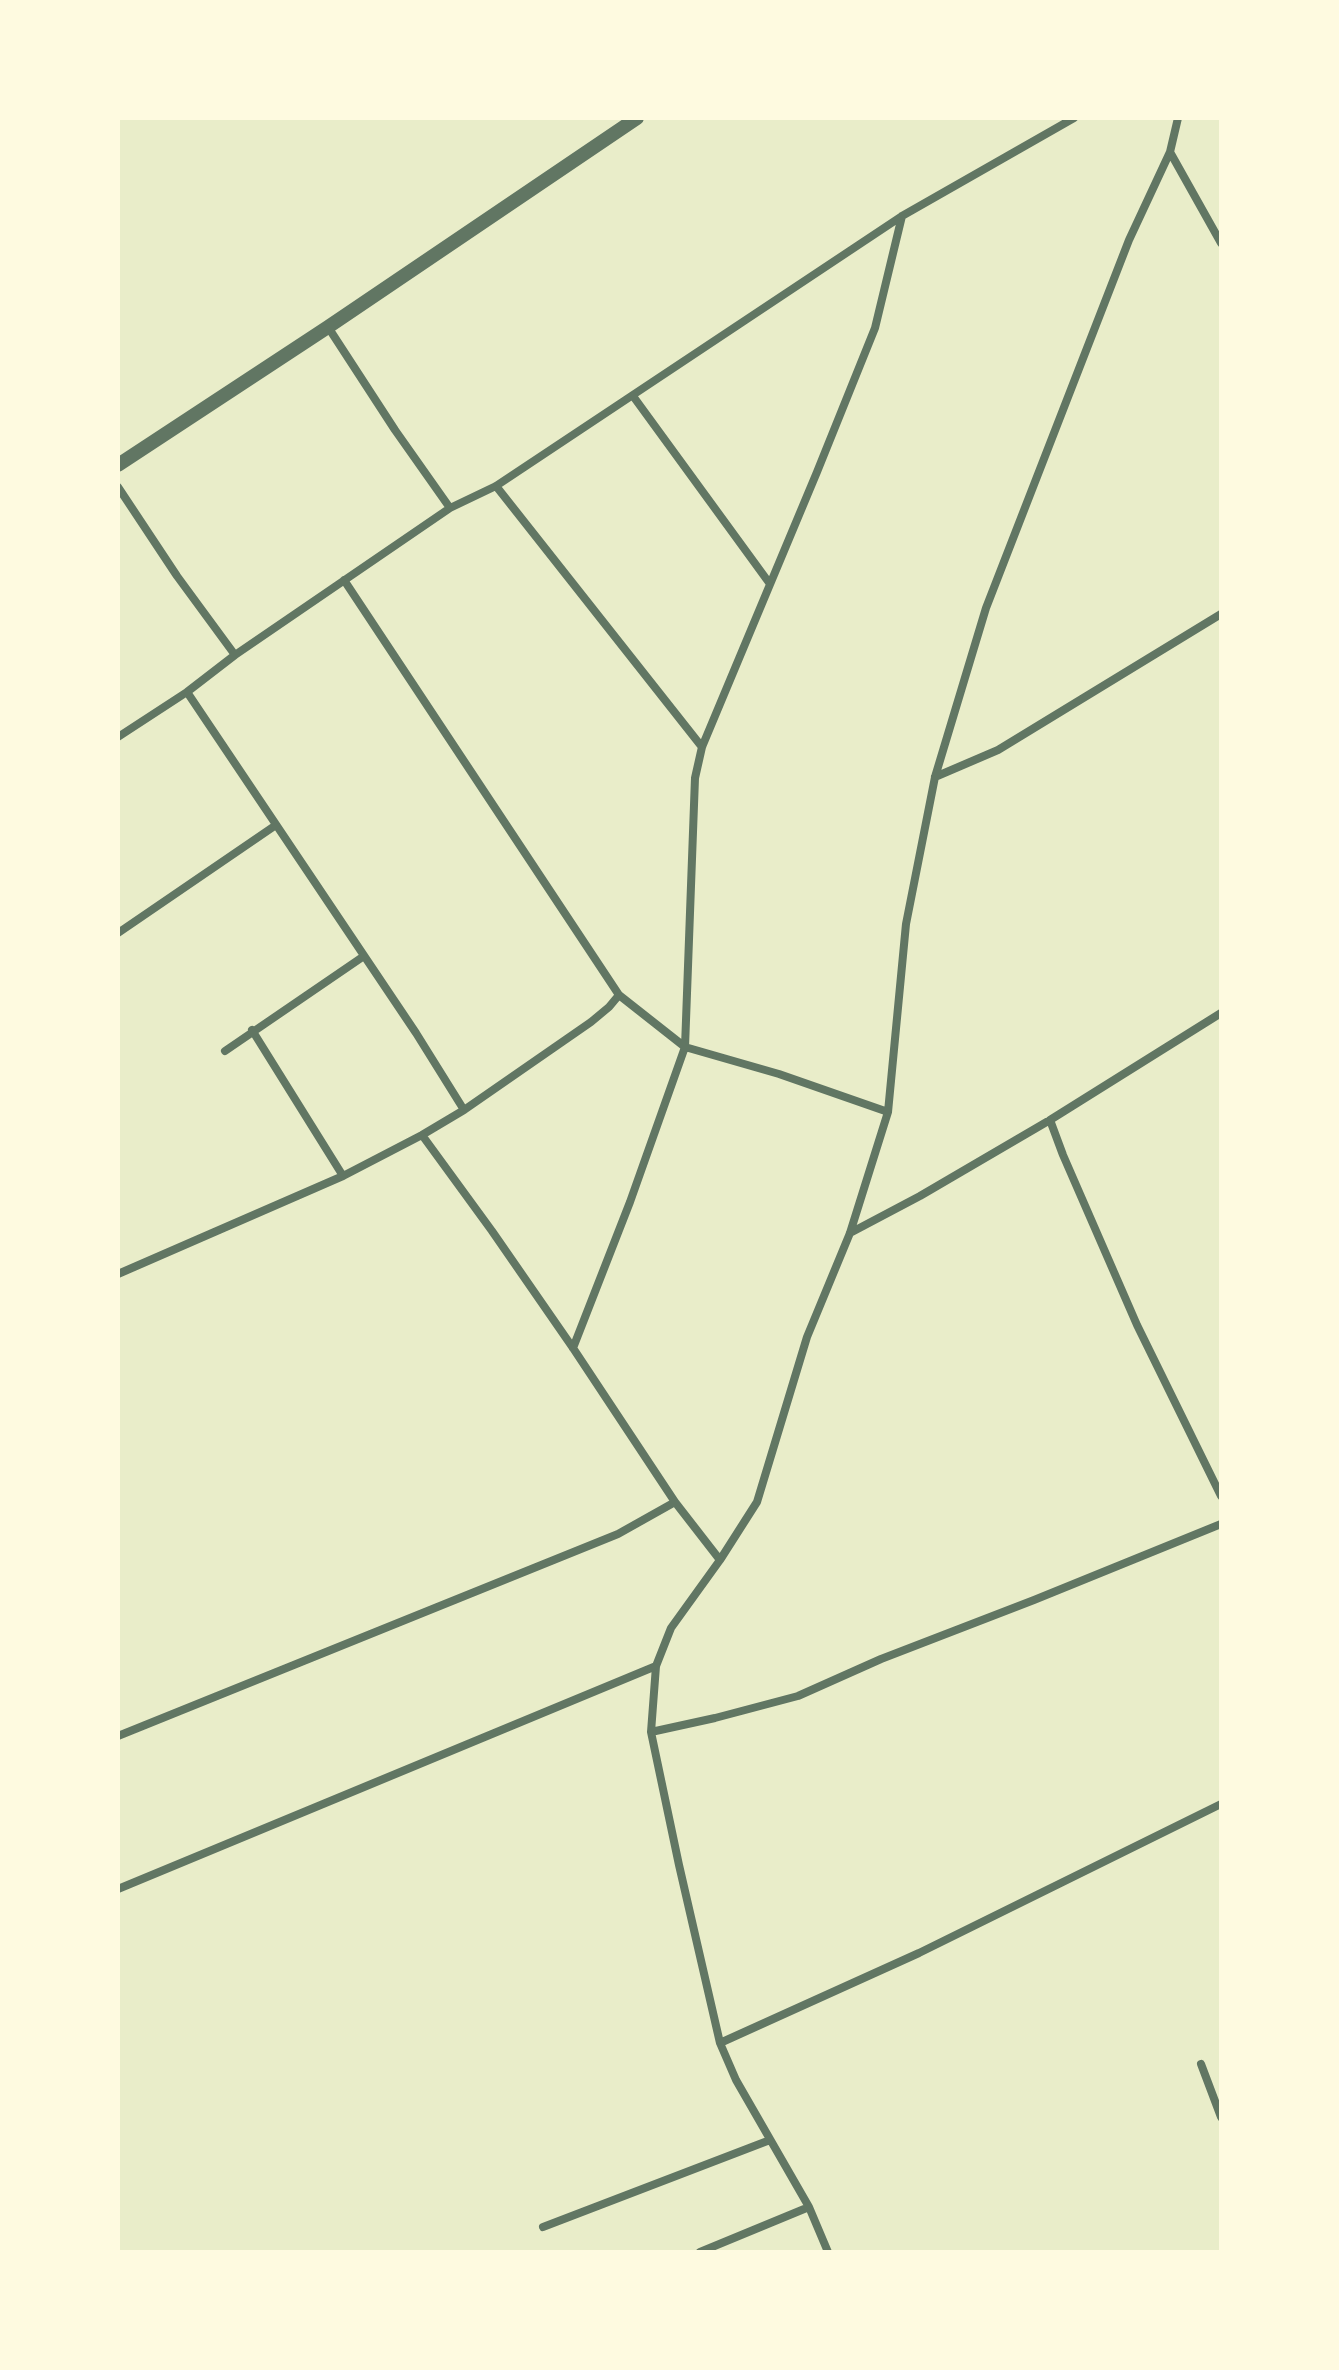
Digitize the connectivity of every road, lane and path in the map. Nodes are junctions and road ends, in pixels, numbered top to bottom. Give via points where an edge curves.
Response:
1 (637, 118) edge
2 (1074, 118) edge
3 (1178, 118) edge
4 (1170, 152) junction
5 (902, 216) junction
6 (1221, 243) edge
7 (328, 327) junction
8 (633, 396) junction
9 (118, 465) edge
10 (496, 486) junction
11 (118, 487) edge
12 (450, 508) junction
13 (344, 580) junction
14 (770, 584) junction
15 (1221, 614) edge
16 (235, 655) junction
17 (187, 692) junction
18 (118, 737) edge
19 (702, 747) junction
20 (935, 777) junction
21 (276, 825) junction
22 (118, 933) edge
23 (364, 956) junction
24 (619, 995) junction
25 (1221, 1013) edge
26 (252, 1030) junction
27 (685, 1047) junction
28 (225, 1051) dead end
29 (464, 1110) junction
30 (888, 1112) junction
31 (1050, 1120) junction
32 (422, 1135) junction
33 (343, 1176) junction
34 (850, 1233) junction
35 (118, 1274) edge
36 (573, 1348) junction
37 (1221, 1496) edge
38 (675, 1502) junction
39 (1221, 1524) edge
40 (720, 1560) junction
41 (656, 1666) junction
42 (651, 1732) junction
43 (118, 1736) edge
44 (1221, 1804) edge
45 (118, 1889) edge
46 (720, 2043) junction
47 (1201, 2064) dead end
48 (1221, 2117) edge
49 (770, 2140) junction
50 (809, 2207) junction
51 (543, 2227) dead end
52 (700, 2252) edge
53 (828, 2252) edge

1 - 7 street
2 - 5 street
3 - 4 street
4 - 6 street
4 - 20 street via 1129,240 986,608
5 - 8 street
5 - 14 street via 875,328
7 - 9 street
7 - 12 street
8 - 10 street
8 - 14 street
10 - 12 street
10 - 19 street
11 - 16 street
12 - 13 street
13 - 16 street
13 - 24 street
14 - 19 street
15 - 20 street via 998,750
16 - 17 street
17 - 18 street
17 - 21 street
19 - 27 street via 695,778
20 - 30 street via 906,924
21 - 22 street
21 - 23 street
23 - 26 street
23 - 29 street
24 - 27 street
24 - 29 street via 591,1022
25 - 31 street
26 - 28 street
26 - 33 street
27 - 30 street
27 - 36 street
29 - 32 street
30 - 34 street
31 - 34 street
31 - 37 street via 1137,1325
32 - 33 street
32 - 36 street
33 - 35 street
34 - 40 street via 807,1337 757,1502
36 - 38 street
38 - 40 street
38 - 43 street via 618,1534
39 - 42 street via 798,1696
40 - 41 street via 671,1628
41 - 42 street
41 - 45 street
42 - 46 street
44 - 46 street via 919,1953
46 - 49 street
47 - 48 street
49 - 50 street
49 - 51 street
50 - 52 street
50 - 53 street

